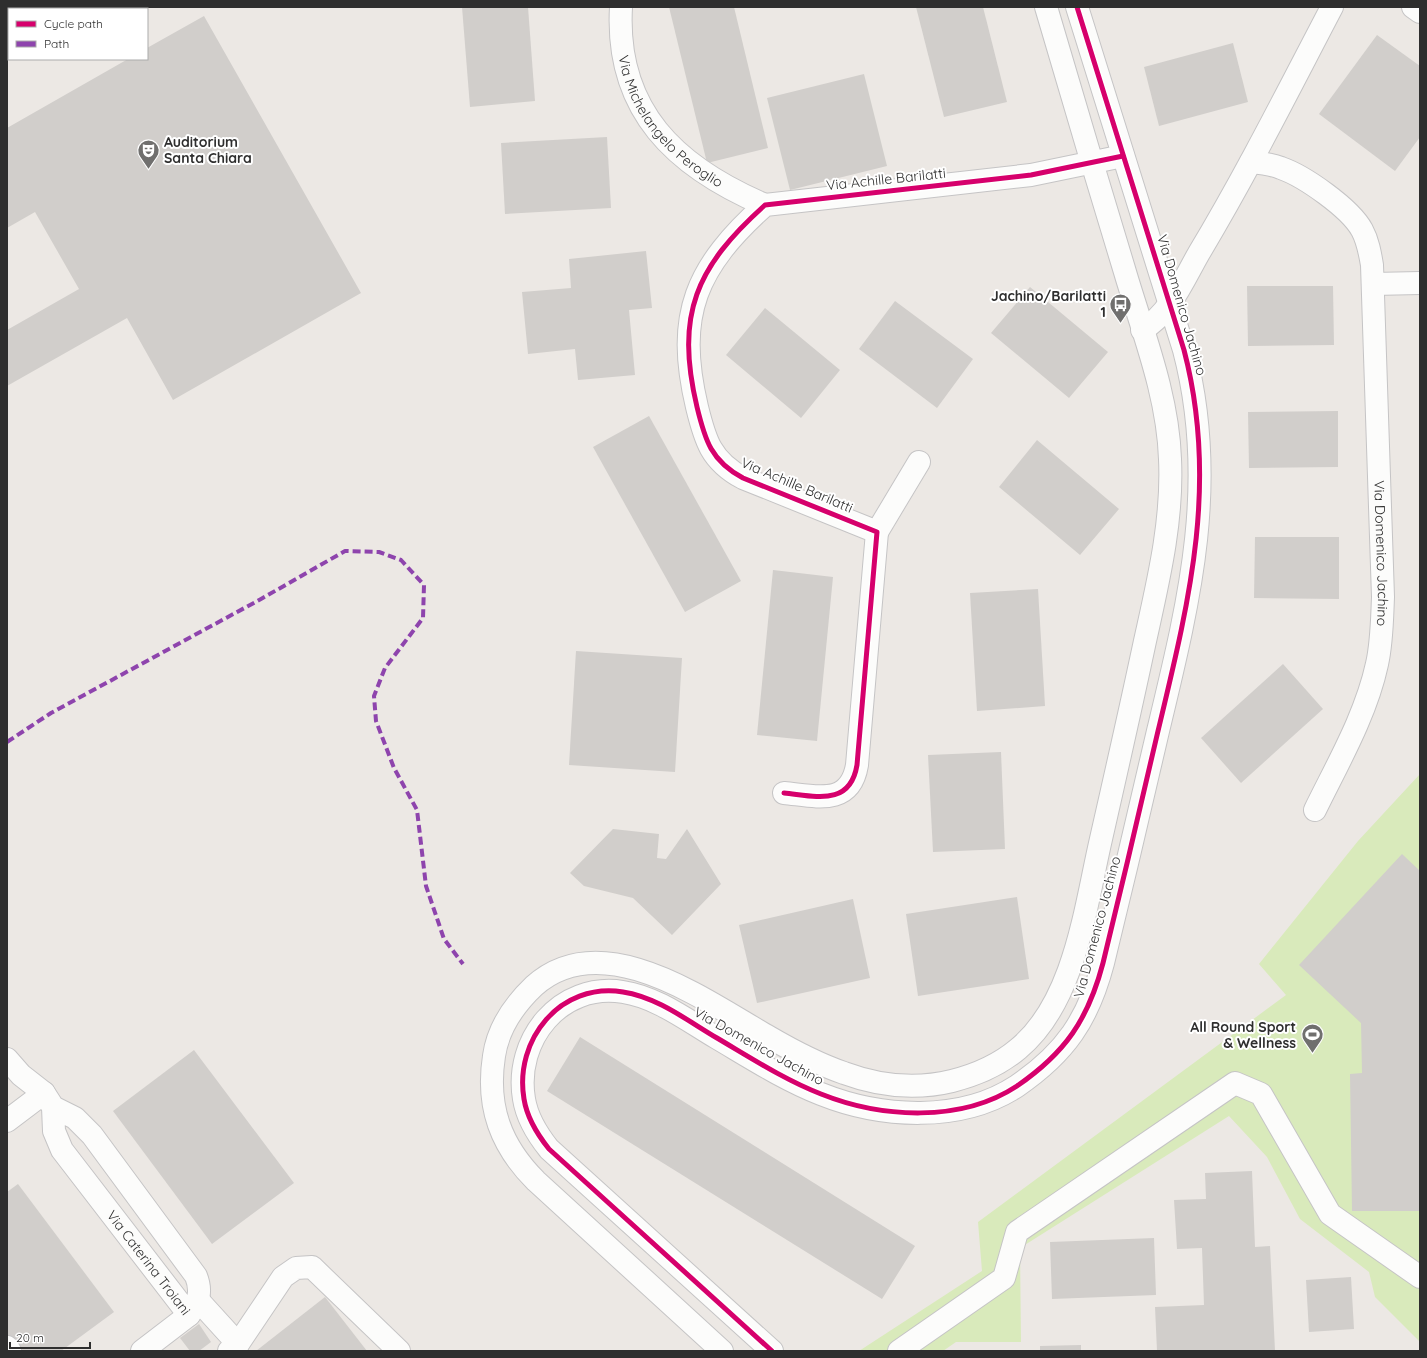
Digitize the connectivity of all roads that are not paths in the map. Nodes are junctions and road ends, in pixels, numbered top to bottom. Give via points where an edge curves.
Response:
1 (621, 7) edge
2 (1046, 7) edge
3 (1077, 7) edge
4 (1332, 7) edge
5 (1413, 7) edge
6 (1420, 12) edge
7 (1123, 156) junction
8 (1251, 162) junction
9 (1092, 163) junction
10 (766, 205) junction
11 (1420, 283) edge
12 (1373, 284) junction
13 (1170, 301) junction
14 (1142, 330) junction
15 (919, 462) dead end
16 (877, 532) junction
17 (1123, 744) junction
18 (1153, 752) junction
19 (784, 793) dead end
20 (1316, 810) dead end
21 (12, 1073) edge
22 (48, 1100) junction
23 (7, 1121) edge
24 (680, 1268) junction
25 (1420, 1277) edge
26 (660, 1294) junction
27 (193, 1307) junction
28 (7, 1347) edge
29 (233, 1348) edge
30 (10, 1351) edge
31 (142, 1351) edge
32 (399, 1351) edge
33 (722, 1351) edge
34 (772, 1351) edge
35 (899, 1351) edge

1 - 10 street, Via Michelangelo Peroglio via 621,38 628,73 637,100 654,127 701,172 722,185
2 - 9 street, Via Domenico Jachino
3 - 7 street, Via Domenico Jachino
4 - 8 street, Via Domenico Jachino
5 - 6 street
7 - 9 street, Via Achille Barilatti
7 - 13 street, Via Domenico Jachino
8 - 12 street, Via Domenico Jachino via 1280,168 1304,179 1355,219 1363,231 1368,246
8 - 13 street, Via Domenico Jachino
9 - 10 street, Via Achille Barilatti via 1031,175
9 - 14 street, Via Domenico Jachino
10 - 16 street, Via Achille Barilatti via 743,225 718,254 703,279 693,307 687,337 688,361 704,437 714,455 736,474
11 - 12 street
12 - 20 street, Via Domenico Jachino via 1383,596 1380,649 1361,712
13 - 14 street via 1158,318
13 - 18 street, Via Domenico Jachino via 1188,363 1196,408 1200,454 1200,508 1191,589
14 - 17 street, Via Domenico Jachino via 1167,423 1170,482 1160,573
15 - 16 street
16 - 19 street via 854,779 845,790 832,796
17 - 18 street
17 - 26 street, Via Domenico Jachino via 1066,978 1054,1006 1040,1026 1022,1046 992,1067 927,1086 907,1087 872,1082 801,1055 667,980 640,970 614,965 589,964 559,971 540,981 514,1008 499,1036 493,1062 494,1106 504,1140 536,1181
18 - 24 street, Via Domenico Jachino via 1102,968 1087,1011 1071,1037 1050,1060 1012,1089 987,1102 963,1109 917,1112 882,1109 838,1100 782,1075 653,1001 621,991 591,993 579,997 561,1006 546,1018 534,1035 524,1061 524,1100 531,1123 556,1156
21 - 22 street, Via Caterina Troiani
22 - 23 street
22 - 27 street, Via Caterina Troiani via 54,1131 62,1150
22 - 27 street, Via Caterina Troiani via 75,1118 92,1135 196,1276 200,1288
24 - 26 street
24 - 34 street, Via Domenico Jachino
25 - 35 street via 1330,1214 1261,1094 1235,1082 1017,1232 1004,1278
26 - 33 street, Via Domenico Jachino
27 - 29 street
27 - 31 street
28 - 30 street
29 - 32 street via 283,1277 296,1268 312,1267

